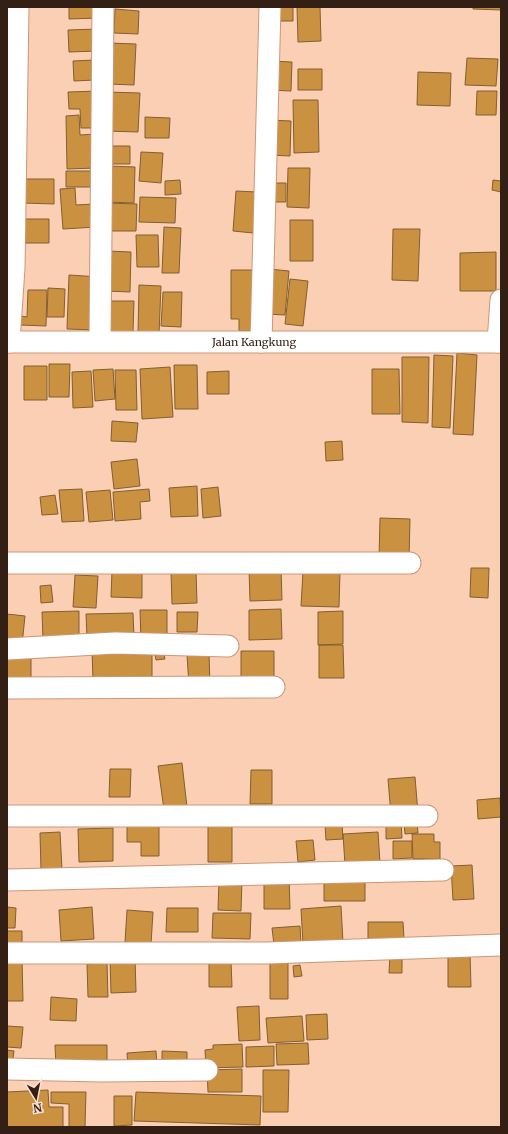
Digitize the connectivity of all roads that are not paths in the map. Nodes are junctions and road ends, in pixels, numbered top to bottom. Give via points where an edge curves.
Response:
1 (18, 7) edge
2 (103, 7) edge
3 (270, 7) edge
4 (501, 300) edge
5 (100, 341) junction
6 (8, 342) edge
7 (261, 342) junction
8 (500, 342) edge
9 (7, 563) edge
10 (410, 563) dead end
11 (228, 646) dead end
12 (7, 649) edge
13 (274, 687) dead end
14 (7, 688) edge
15 (7, 816) edge
16 (427, 816) dead end
17 (443, 870) dead end
18 (7, 880) edge
19 (501, 945) edge
20 (7, 953) edge
21 (7, 1069) edge
22 (207, 1070) dead end

1 - 6 street via 14,268
2 - 5 street
3 - 7 street
4 - 8 street
5 - 6 street, Jalan Kangkung
5 - 7 street, Jalan Kangkung
7 - 8 street, Jalan Kangkung
9 - 10 street
11 - 12 street via 115,643
13 - 14 street
15 - 16 street
17 - 18 street
19 - 20 street via 267,953
21 - 22 street

